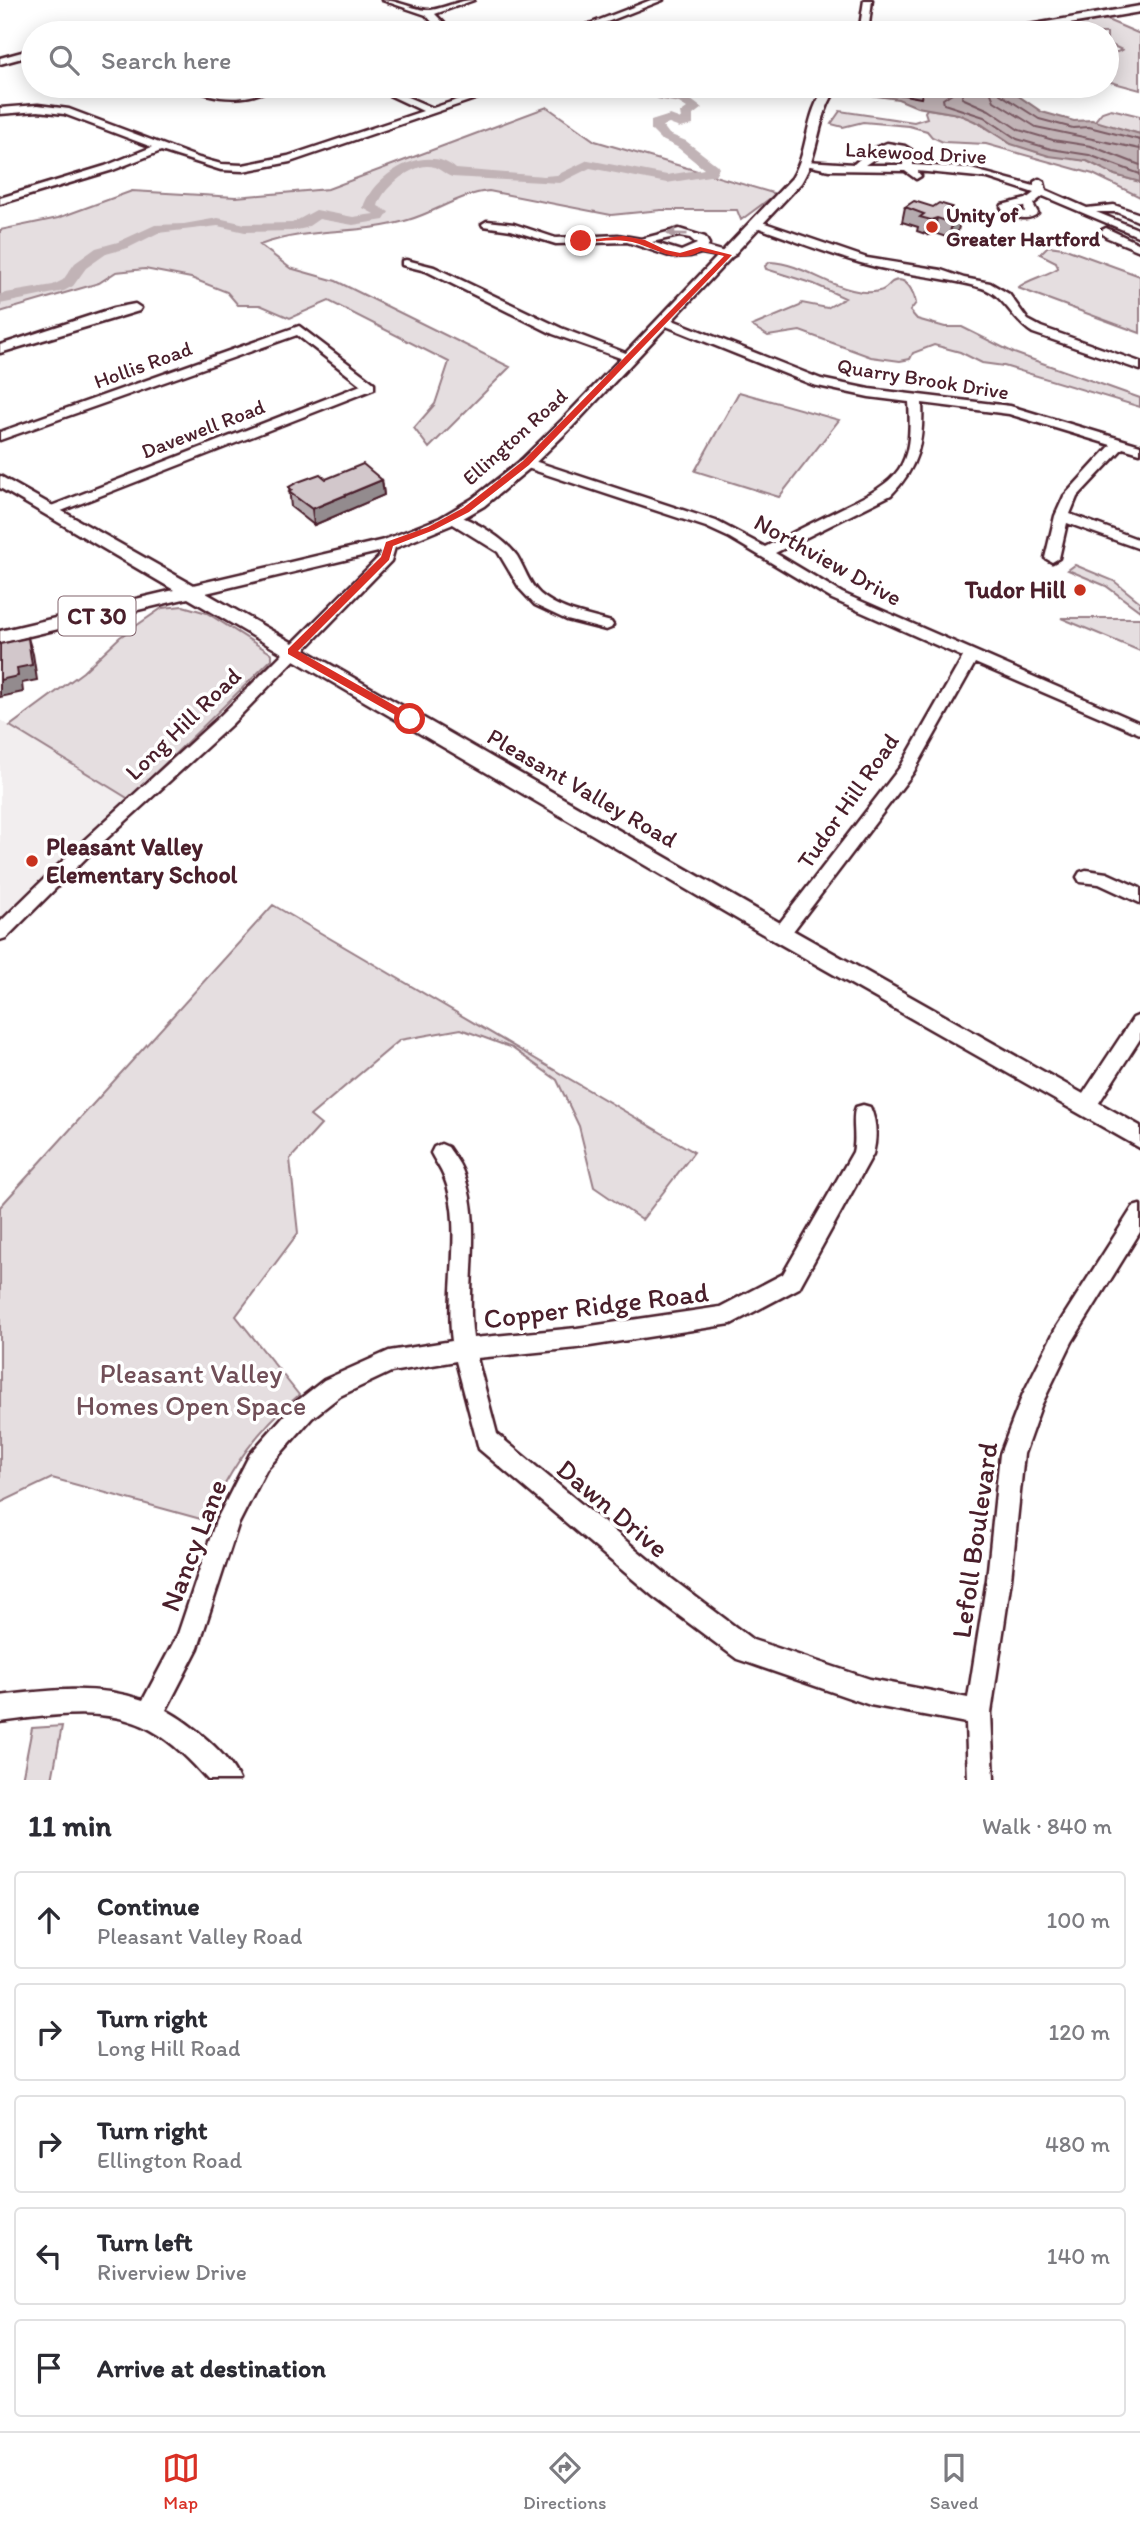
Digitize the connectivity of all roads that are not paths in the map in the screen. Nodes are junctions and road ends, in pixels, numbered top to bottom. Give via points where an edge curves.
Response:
1 (386, 0) edge
2 (470, 0) edge
3 (659, 0) edge
4 (868, 0) edge
5 (1140, 9) edge
6 (429, 13) junction
7 (437, 21) edge
8 (603, 21) edge
9 (865, 21) edge
10 (1070, 21) edge
11 (21, 46) edge
12 (21, 55) edge
13 (17, 56) junction
14 (0, 61) edge
15 (402, 98) edge
16 (471, 98) edge
17 (824, 98) edge
18 (0, 111) edge
19 (431, 111) junction
20 (159, 148) junction
21 (806, 164) junction
22 (856, 168) junction
23 (908, 168) junction
24 (1041, 191) junction
25 (2, 198) edge
26 (1028, 204) dead end
27 (1087, 211) junction
28 (1140, 219) edge
29 (1109, 222) junction
30 (487, 224) dead end
31 (758, 224) junction
32 (1140, 234) edge
33 (643, 242) junction
34 (1140, 248) edge
35 (700, 249) junction
36 (729, 255) junction
37 (406, 263) dead end
38 (135, 308) dead end
39 (665, 321) junction
40 (299, 330) joint
41 (0, 349) edge
42 (631, 356) junction
43 (1140, 366) edge
44 (915, 398) junction
45 (0, 436) edge
46 (1120, 443) junction
47 (1140, 449) edge
48 (526, 463) junction
49 (0, 481) edge
50 (51, 511) junction
51 (1062, 516) junction
52 (453, 518) junction
53 (389, 544) junction
54 (1140, 545) edge
55 (765, 552) junction
56 (1052, 558) dead end
57 (193, 593) junction
58 (606, 625) dead end
59 (0, 637) edge
60 (292, 652) junction
61 (972, 657) junction
62 (1140, 729) edge
63 (1086, 877) dead end
64 (1140, 896) edge
65 (0, 933) edge
66 (781, 934) junction
67 (1140, 1023) edge
68 (1086, 1106) junction
69 (863, 1113) dead end
70 (1140, 1138) edge
71 (441, 1153) dead end
72 (1140, 1214) edge
73 (464, 1349) junction
74 (0, 1709) edge
75 (978, 1713) junction
76 (149, 1715) junction
77 (226, 1780) edge
78 (981, 1780) edge

1 - 6 street
2 - 6 street
3 - 8 street
4 - 9 street
5 - 10 main road
6 - 7 street
11 - 13 street via 15,47
12 - 13 street
13 - 14 street
15 - 19 street
16 - 19 street
17 - 21 main road, Ellington Road / CT 30
18 - 20 street via 66,111
19 - 20 street via 253,167 221,167
20 - 25 street via 109,168
21 - 22 street, Lakewood Drive
21 - 31 main road, Ellington Road / CT 30
22 - 23 street, Lakewood Drive
22 - 23 street via 883,146 909,153
23 - 24 street, Lakewood Drive via 988,174
24 - 26 street
24 - 27 street, Lakewood Drive
27 - 28 street via 1114,208
27 - 29 street, Lakewood Drive
29 - 32 street, Lakewood Drive
29 - 34 street via 1105,229 1110,235
30 - 33 street via 510,226 553,241 623,238
31 - 36 main road, Ellington Road / CT 30
31 - 43 street via 865,261 941,273 994,289 1024,323 1037,330
33 - 35 street via 680,256
35 -> 33 street via 701,239 686,233 661,234
35 - 36 street
36 - 39 main road, Ellington Road / CT 30
37 - 42 street via 424,267 557,331
38 - 41 street
39 - 42 main road, Ellington Road / CT 30
39 - 44 street, Quarry Brook Drive via 817,382
40 - 45 street, Hollis Road
40 - 50 street, Davewell Road via 370,386
42 - 48 main road, Ellington Road / CT 30
44 - 46 street, Quarry Brook Drive via 1010,410
44 - 55 street via 914,452 901,480 887,492
46 - 47 street, Quarry Brook Drive
46 - 51 street via 1072,496
48 - 52 main road, Ellington Road / CT 30
48 - 55 street, Northview Drive via 711,524
49 - 50 main road, Pleasant Valley Road
50 - 57 main road, Pleasant Valley Road
51 - 54 street
51 - 56 street
52 - 53 main road, Ellington Road / CT 30
52 - 58 street via 502,548 535,597 569,616
53 - 57 main road, Ellington Road / CT 30
53 - 60 street, Long Hill Road via 386,558
55 - 61 street, Northview Drive via 837,596
57 - 59 main road, Ellington Road / CT 30
57 - 60 main road, Pleasant Valley Road
60 - 65 street, Long Hill Road via 213,733
60 - 66 main road, Pleasant Valley Road
61 - 62 street, Northview Drive
61 - 66 street, Tudor Hill Road via 907,769
63 - 64 street via 1101,878
66 - 68 main road, Pleasant Valley Road
67 - 68 street
68 - 70 main road, Pleasant Valley Road
69 - 73 street, Copper Ridge Road via 867,1137 863,1154 791,1281 723,1317
71 - 73 street, Dawn Drive via 454,1175 461,1212 459,1315
72 - 75 street, Lefoll Boulevard via 1064,1335 1012,1454
73 - 75 street, Dawn Drive via 486,1441 663,1588 746,1650 870,1692
73 - 76 street, Nancy Lane via 389,1362 332,1388 304,1410 258,1462 229,1521 189,1639
74 - 76 street via 87,1703
75 - 78 street, Lefoll Boulevard
76 - 77 street via 191,1743

